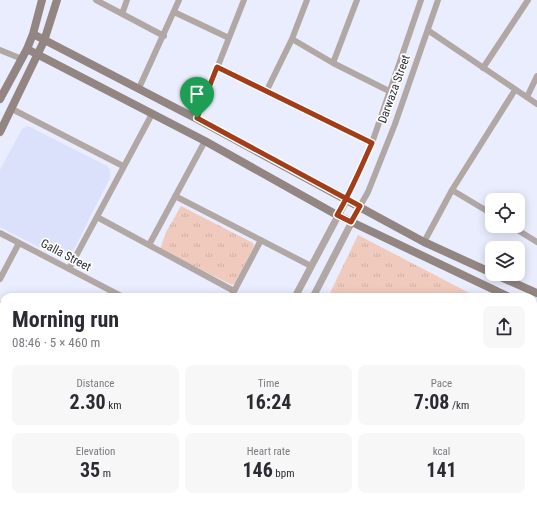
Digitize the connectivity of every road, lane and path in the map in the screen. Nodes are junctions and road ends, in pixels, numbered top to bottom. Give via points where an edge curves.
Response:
1 (42, 0) edge
2 (57, 0) edge
3 (96, 0) edge
4 (127, 0) edge
5 (180, 0) edge
6 (244, 0) edge
7 (307, 0) edge
8 (357, 0) edge
9 (421, 0) edge
10 (438, 0) edge
11 (528, 0) edge
12 (174, 12) junction
13 (122, 14) junction
14 (429, 31) junction
15 (33, 34) junction
16 (164, 36) junction
17 (229, 38) junction
18 (292, 39) junction
19 (44, 41) junction
20 (27, 49) junction
21 (0, 50) edge
22 (37, 55) junction
23 (22, 59) junction
24 (333, 63) junction
25 (217, 67) junction
26 (484, 68) junction
27 (537, 76) edge
28 (139, 88) junction
29 (515, 90) junction
30 (266, 92) junction
31 (391, 92) junction
32 (527, 97) junction
33 (0, 99) edge
34 (537, 104) edge
35 (12, 109) junction
36 (152, 114) junction
37 (197, 118) junction
38 (0, 132) edge
39 (205, 141) junction
40 (372, 143) junction
41 (123, 166) junction
42 (452, 190) junction
43 (175, 196) junction
44 (347, 199) junction
45 (360, 206) junction
46 (485, 210) edge
47 (337, 215) junction
48 (97, 217) junction
49 (351, 222) junction
50 (0, 233) edge
51 (522, 233) edge
52 (261, 240) junction
53 (424, 242) junction
54 (537, 242) edge
55 (19, 243) junction
56 (149, 245) junction
57 (311, 266) junction
58 (69, 269) junction
59 (485, 270) edge
60 (0, 279) edge
61 (508, 281) edge
62 (234, 291) joint
63 (114, 293) edge
64 (297, 293) edge
65 (314, 293) edge
66 (501, 293) edge
67 (535, 293) edge

1 - 15 main road
2 - 19 main road
3 - 13 street
4 - 13 street
5 - 12 street
6 - 17 street
7 - 18 street
8 - 24 street
9 - 31 street, Darwaza Street
10 - 14 street, Darwaza Street
11 - 26 street
12 - 16 street
12 - 17 street
13 - 16 street
14 - 26 street
14 - 45 street, Darwaza Street via 371,185
15 - 19 main road
15 - 20 main road
16 - 28 street
17 - 25 street
18 - 24 street
18 - 30 street
19 - 22 main road
19 - 28 main road
20 - 22 main road
20 - 23 main road
21 - 23 street
22 - 35 main road
22 - 36 main road
23 - 33 main road
24 - 31 street
25 - 30 street
25 - 37 street
26 - 29 street
27 - 32 street
28 - 37 main road
29 - 32 street
29 - 42 street
30 - 40 street
31 - 40 street, Darwaza Street
32 - 34 street
35 - 38 main road
35 - 41 street
36 - 39 main road
36 - 41 street
37 - 44 main road
39 - 43 street
39 - 47 main road
40 - 44 street, Darwaza Street
41 - 48 street
42 - 46 street
42 - 53 street
43 - 52 street
43 - 56 street
44 - 45 main road
44 - 47 street
45 - 49 street
45 - 53 main road
47 - 49 main road
47 - 57 street
48 - 56 street
48 - 58 street
49 - 65 street
49 - 66 main road
50 - 55 street, Galla Street
51 - 54 street
52 - 57 street
52 - 62 street
53 - 59 main road
55 - 58 street, Galla Street
55 - 60 street
56 - 62 street
57 - 64 street
58 - 63 street, Galla Street
61 - 67 main road

